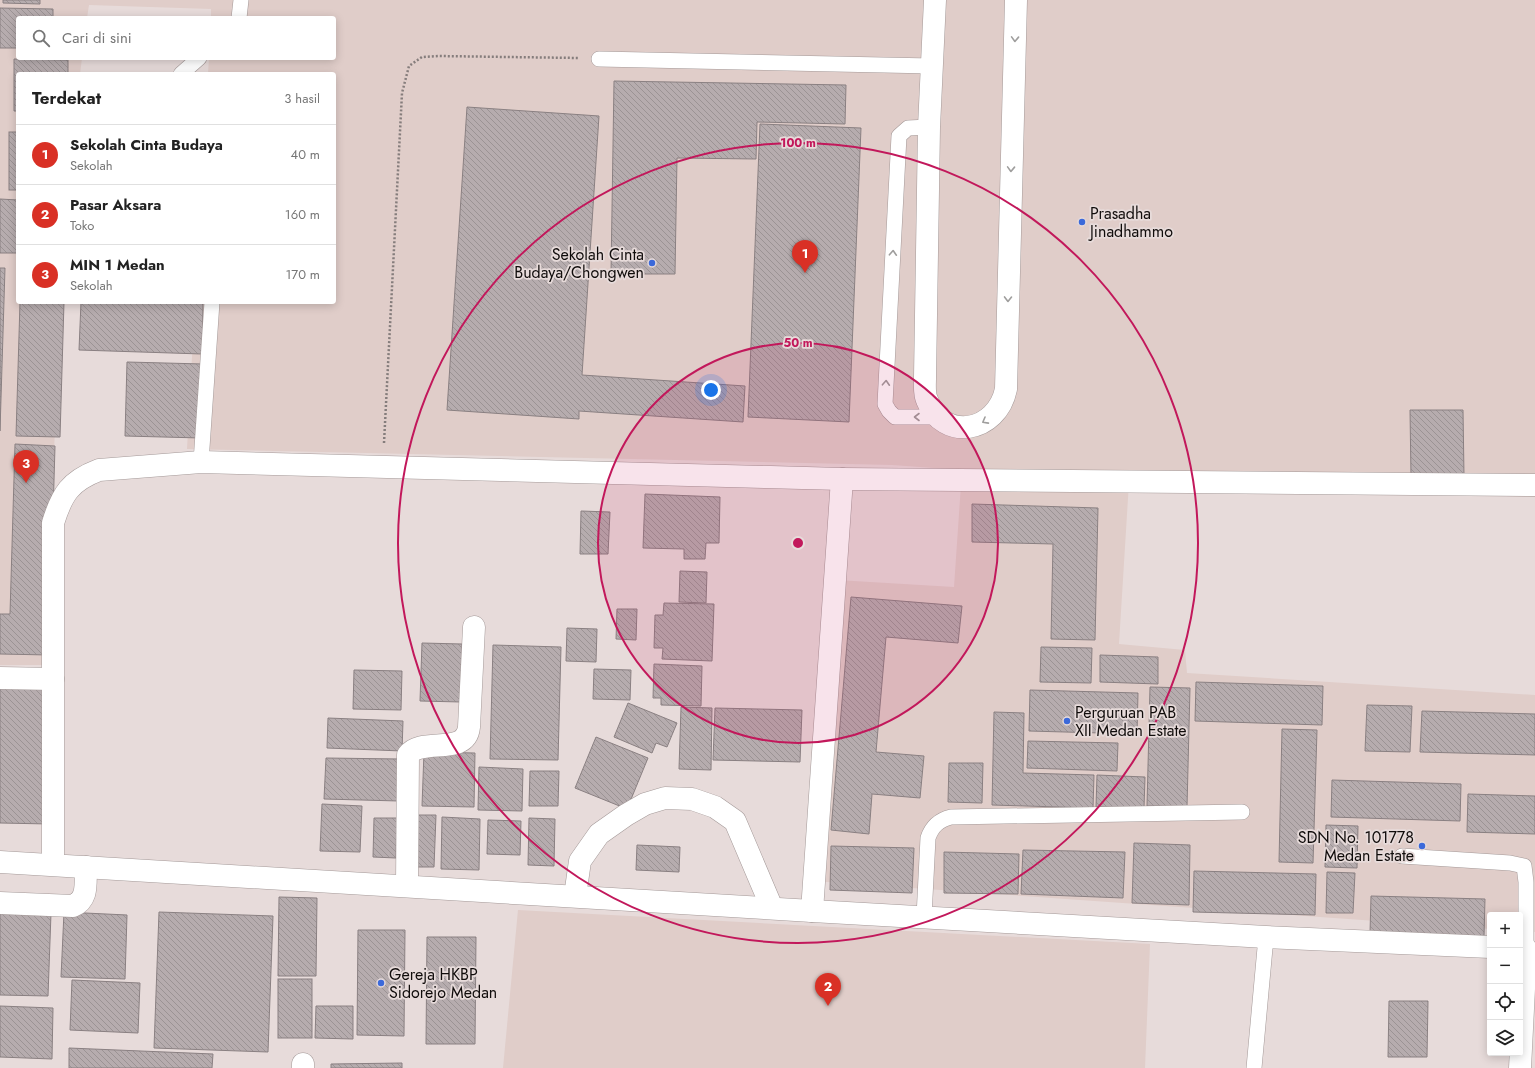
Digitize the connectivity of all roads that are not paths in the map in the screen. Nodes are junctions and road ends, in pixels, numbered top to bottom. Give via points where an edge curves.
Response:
1 (241, 0) edge
2 (935, 0) edge
3 (1016, 0) edge
4 (239, 16) edge
5 (599, 58) road end
6 (197, 60) edge
7 (932, 66) junction
8 (183, 72) edge
9 (929, 127) junction
10 (212, 304) edge
11 (937, 416) junction
12 (201, 462) junction
13 (842, 479) junction
14 (1535, 485) edge
15 (474, 627) dead end
16 (0, 678) edge
17 (53, 679) junction
18 (1242, 812) dead end
19 (1402, 856) dead end
20 (0, 862) edge
21 (53, 864) junction
22 (86, 867) junction
23 (407, 886) junction
24 (575, 896) junction
25 (0, 904) edge
26 (772, 908) junction
27 (812, 911) junction
28 (924, 917) junction
29 (1266, 937) junction
30 (1487, 947) edge
31 (1527, 949) edge
32 (1254, 1068) edge
33 (1520, 1068) edge

1 - 4 lane
2 - 7 street
3 -> 11 street via 1006,389 1001,406 984,423 971,427 953,425
5 - 7 lane
6 - 8 lane
7 - 9 street
9 - 11 street via 925,378 926,399
11 -> 9 lane via 895,416 885,404 899,136 908,128
10 - 12 lane
12 - 13 street
12 - 17 street via 99,470 73,484 60,500 53,523
13 - 14 street
13 - 27 street
15 - 23 street via 469,727 466,736 459,742 415,748 408,755
16 - 17 street
17 - 21 street
18 - 28 lane via 942,819 930,831 928,838
19 - 31 lane via 1524,866
20 - 21 street
21 - 22 street
22 - 23 street
22 - 25 street via 84,898 80,903 72,906
23 - 24 street
24 - 26 street
24 - 26 street via 580,861 599,834 645,804 665,798 692,799 715,807 735,821
26 - 27 street
27 - 28 street
28 - 29 street
29 - 30 street
29 - 32 lane
31 - 33 street

